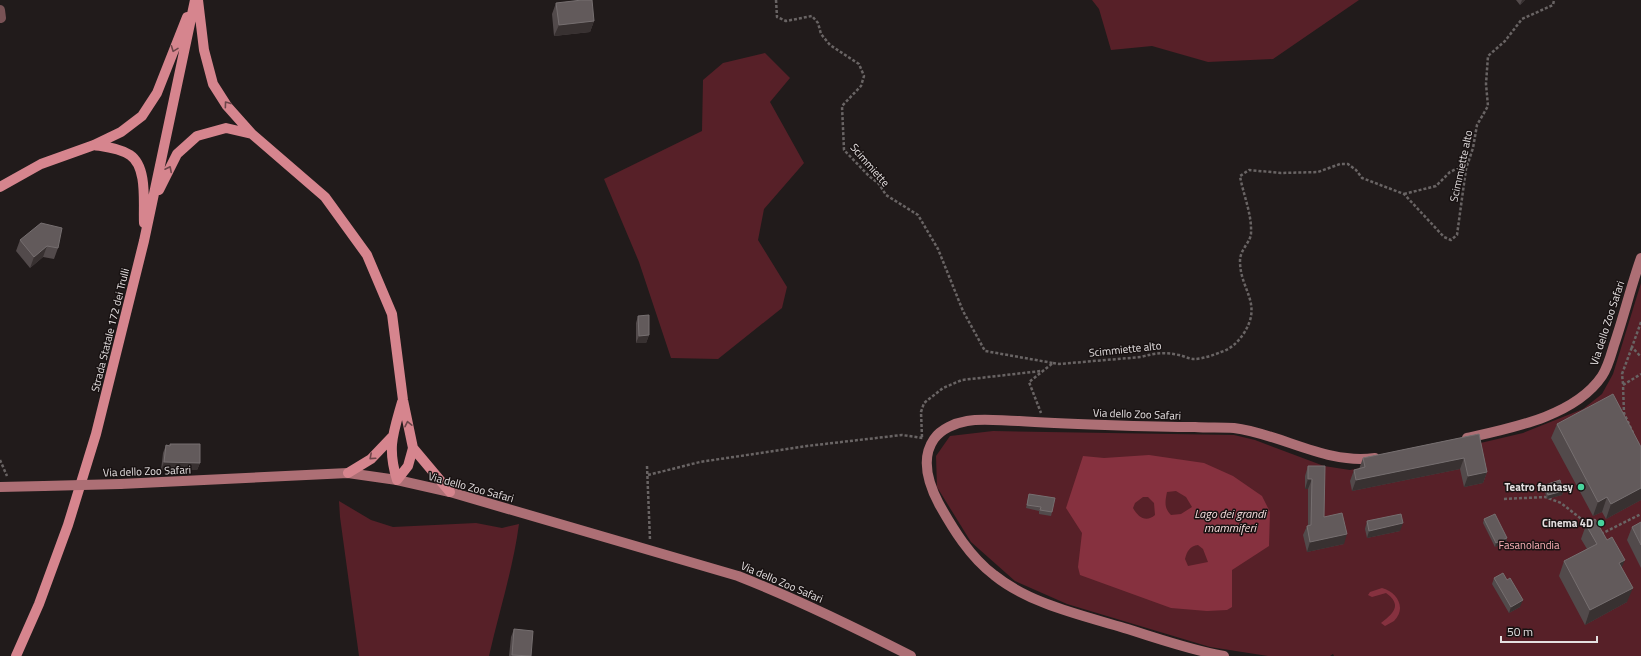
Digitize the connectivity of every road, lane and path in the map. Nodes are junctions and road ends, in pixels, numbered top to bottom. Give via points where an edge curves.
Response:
1 (194, 0) edge
2 (198, 0) edge
3 (776, 0) edge
4 (1554, 0) edge
5 (252, 134) junction
6 (94, 145) junction
7 (1468, 163) junction
8 (0, 187) edge
9 (1404, 194) junction
10 (152, 203) junction
11 (144, 241) junction
12 (1641, 258) edge
13 (1641, 322) edge
14 (1632, 347) junction
15 (1641, 357) edge
16 (1053, 363) junction
17 (1042, 370) junction
18 (1641, 374) edge
19 (1623, 384) junction
20 (403, 400) junction
21 (1044, 422) junction
22 (1634, 434) edge
23 (392, 437) junction
24 (922, 438) junction
25 (933, 439) junction
26 (1455, 441) edge
27 (413, 448) junction
28 (1384, 457) edge
29 (0, 460) edge
30 (647, 466) dead end
31 (348, 473) junction
32 (648, 475) junction
33 (397, 480) junction
34 (0, 487) edge
35 (11, 487) junction
36 (450, 492) junction
37 (1504, 499) dead end
38 (1641, 514) edge
39 (651, 550) junction
40 (16, 656) edge
41 (911, 656) edge
42 (1224, 656) edge

1 -> 6 main road via 157,93 142,116 121,132
1 - 10 main road, Strada Statale 172 dei Trulli
5 -> 2 main road via 227,106 213,84 204,50
3 - 16 path, Scimmiette via 777,17 786,21 812,16 830,45 859,64 864,76 861,86 842,106 844,150 880,184 886,196 918,215 938,249 963,311 985,350
4 - 7 path, Scimmiette alto via 1553,5 1522,19 1505,41 1488,56 1488,106 1477,125
10 -> 5 main road via 177,154 197,136 226,128
5 - 20 main road via 325,197 367,255 392,314
6 - 8 main road via 41,164
6 - 11 main road via 117,149 130,155 138,163 142,174
7 - 9 path via 1450,172 1436,186
7 - 9 path, Scimmiette alto via 1457,235 1451,240 1444,237
9 - 16 path, Scimmiette alto via 1362,178 1348,164 1340,164 1318,172 1281,173 1249,170 1240,176 1252,234 1242,249 1240,259 1252,311 1248,326 1231,348 1194,359 1165,352 1140,357
10 - 11 main road, Strada Statale 172 dei Trulli
11 - 40 main road, Strada Statale 172 dei Trulli via 94,442 68,525 39,604
12 - 26 street, Via dello Zoo Safari via 1611,355 1602,375 1579,400 1512,428
13 - 14 path
14 - 15 path
14 - 19 path via 1622,374
16 - 17 path
17 - 21 path via 1029,382
17 - 24 path via 962,380 943,388 924,403 921,412
18 - 19 path
19 - 22 path via 1624,413
20 - 23 main road
27 -> 20 main road
21 - 25 street, Via dello Zoo Safari via 968,421 953,425
21 - 28 street, Via dello Zoo Safari via 1233,428 1345,459
23 -> 31 main road via 371,460
23 - 33 main road via 391,462
24 - 25 path
24 - 32 path via 902,435 807,446 700,462
25 - 42 street via 926,469 931,490 970,551 993,575 1016,590 1048,604
27 - 33 main road via 408,466
27 - 36 main road
29 - 35 path
30 - 32 path
31 - 33 street, Via dello Zoo Safari
31 - 35 street, Via dello Zoo Safari, bridge
32 - 39 path
33 - 36 street, Via dello Zoo Safari
34 - 35 street, Via dello Zoo Safari
36 - 39 street, Via dello Zoo Safari
37 - 38 path via 1545,497 1562,503 1600,534
39 - 41 street, Via dello Zoo Safari via 738,576 778,592

